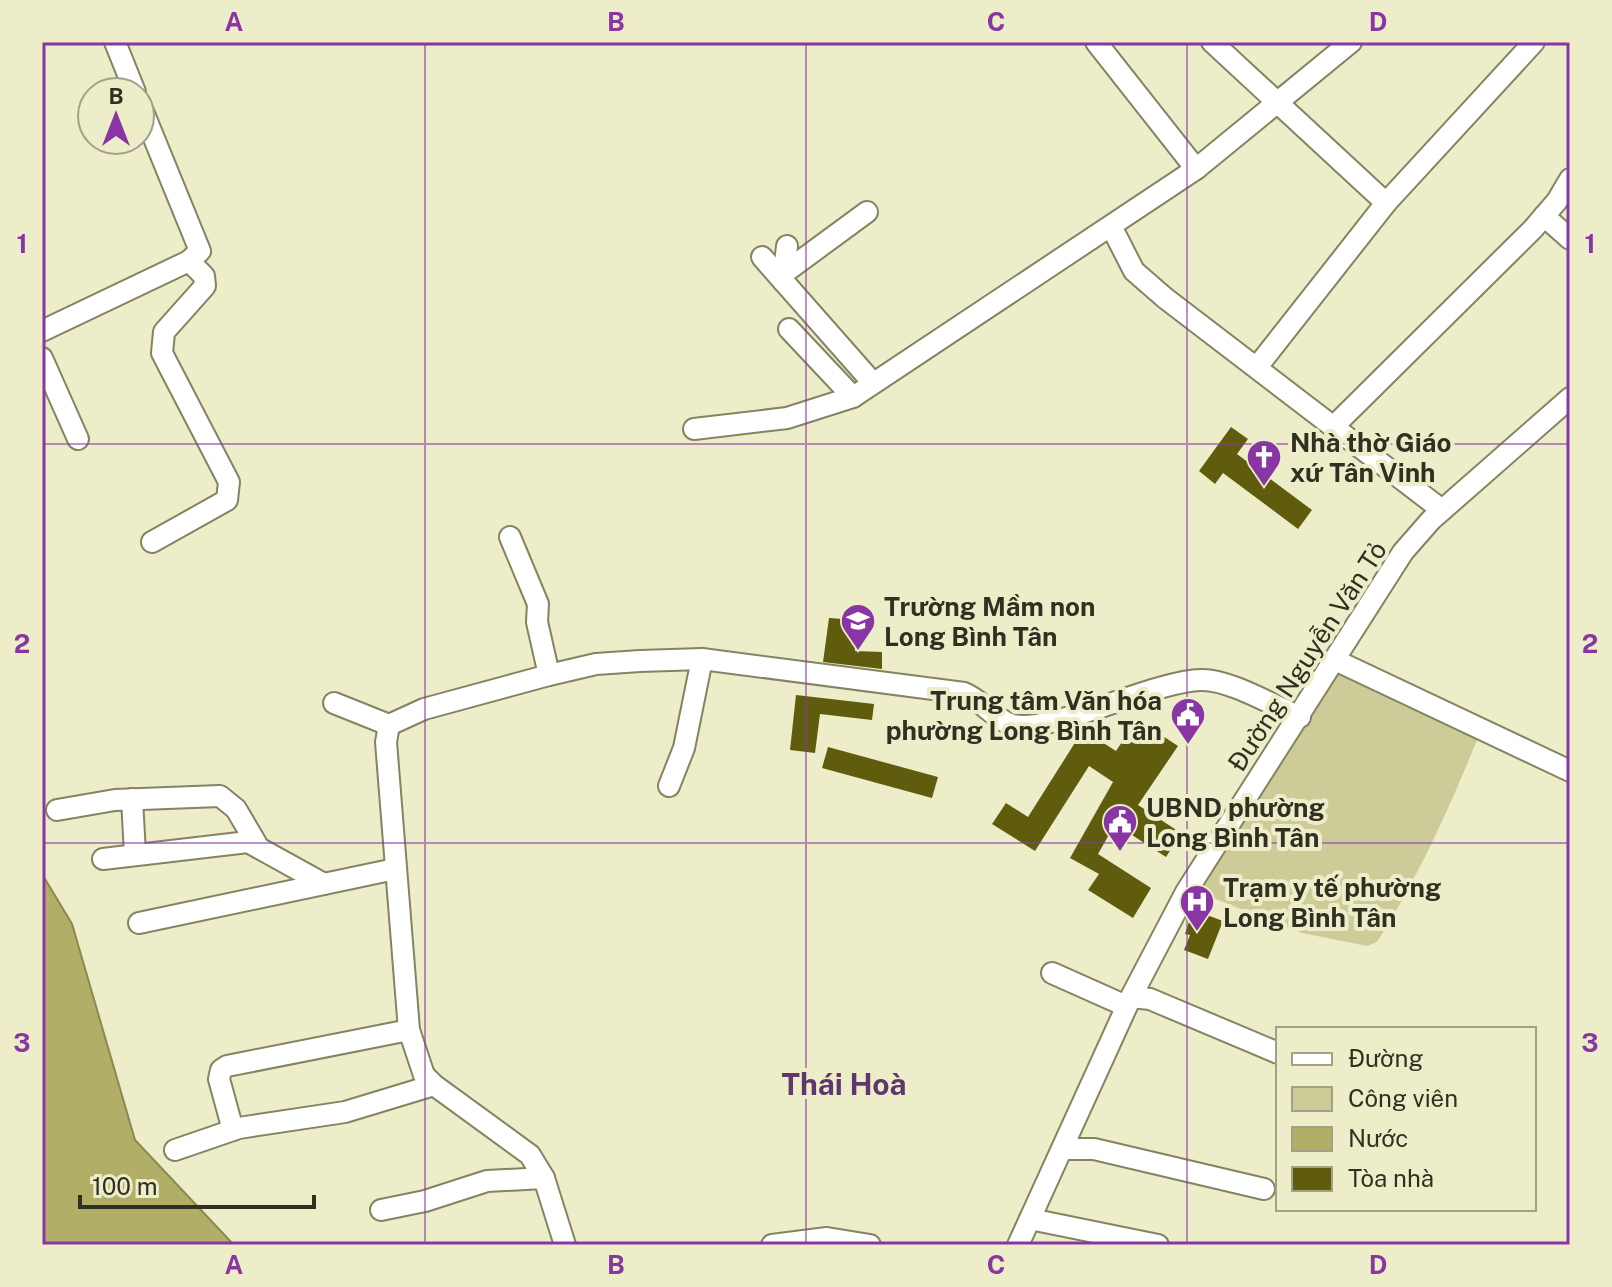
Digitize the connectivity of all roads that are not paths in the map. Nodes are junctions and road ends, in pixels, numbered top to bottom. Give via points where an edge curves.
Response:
1 (115, 42) edge
2 (1096, 42) edge
3 (1212, 42) edge
4 (1351, 42) edge
5 (1534, 42) edge
6 (129, 76) edge
7 (1277, 105) junction
8 (156, 143) edge
9 (1196, 169) junction
10 (1570, 179) edge
11 (1386, 203) junction
12 (867, 212) dead end
13 (1544, 216) junction
14 (1112, 228) junction
15 (1570, 239) edge
16 (787, 246) dead end
17 (762, 257) dead end
18 (189, 261) junction
19 (784, 277) junction
20 (789, 329) dead end
21 (42, 331) edge
22 (42, 358) edge
23 (1257, 367) junction
24 (873, 383) junction
25 (853, 397) junction
26 (1570, 398) edge
27 (1334, 426) junction
28 (694, 429) dead end
29 (78, 439) dead end
30 (1442, 510) junction
31 (510, 537) dead end
32 (152, 542) dead end
33 (702, 659) junction
34 (1335, 660) junction
35 (549, 675) junction
36 (334, 703) dead end
37 (1300, 717) junction
38 (389, 725) junction
39 (1570, 771) edge
40 (669, 786) dead end
41 (132, 799) junction
42 (57, 810) dead end
43 (256, 843) junction
44 (135, 854) junction
45 (103, 859) dead end
46 (395, 869) junction
47 (324, 884) junction
48 (139, 923) dead end
49 (1052, 973) dead end
50 (1128, 1002) junction
51 (409, 1030) junction
52 (1276, 1052) edge
53 (434, 1085) junction
54 (233, 1130) junction
55 (1062, 1149) junction
56 (175, 1150) dead end
57 (544, 1178) junction
58 (1264, 1189) dead end
59 (381, 1210) dead end
60 (1030, 1219) junction
61 (837, 1242) edge
62 (565, 1245) edge
63 (772, 1245) edge
64 (870, 1245) edge
65 (1018, 1245) edge
66 (1158, 1245) edge

1 - 6 street
2 - 9 street
3 - 7 street
4 - 7 street
5 - 11 street
7 - 9 street
7 - 11 street
8 - 18 street via 200,251
9 - 14 street
10 - 13 street
11 - 23 street
12 - 19 street
13 - 15 street
13 - 27 street
14 - 23 street via 1134,271
14 - 24 street
16 - 19 street
17 - 19 street
18 - 21 street
18 - 32 street via 204,276 205,286 164,332 162,353 229,491 227,500
19 - 24 street
20 - 25 street
22 - 29 street
23 - 27 street
24 - 25 street
25 - 28 street via 787,418
26 - 30 street, Đường Nguyễn Văn Tỏ
27 - 30 street
30 - 34 street, Đường Nguyễn Văn Tỏ via 1403,552
31 - 35 street via 538,604
33 - 35 street via 596,664
33 - 37 street via 964,693 1010,725 1039,725 1175,682 1205,679
33 - 40 street via 684,748
34 - 37 street, Đường Nguyễn Văn Tỏ
34 - 39 street
35 - 38 street via 424,709
36 - 38 street
37 - 50 street, Đường Nguyễn Văn Tỏ via 1186,892
38 - 46 street
41 - 42 street
41 - 43 street via 220,796 236,809
41 - 44 street
43 - 44 street
43 - 47 street
44 - 45 street
46 - 47 street
46 - 51 street
47 - 48 street
49 - 50 street
50 - 52 street via 1150,999
50 - 55 street, Đường Nguyễn Văn Tỏ
51 - 53 street via 424,1075
51 - 54 street via 227,1066 219,1079
53 - 54 street via 345,1112
53 - 57 street via 530,1155
54 - 56 street
55 - 58 street via 1094,1149
55 - 60 street, Đường Nguyễn Văn Tỏ
57 - 59 street via 487,1181
57 - 62 street
60 - 65 street, Đường Nguyễn Văn Tỏ
60 - 66 street
61 - 63 street
61 - 64 street

